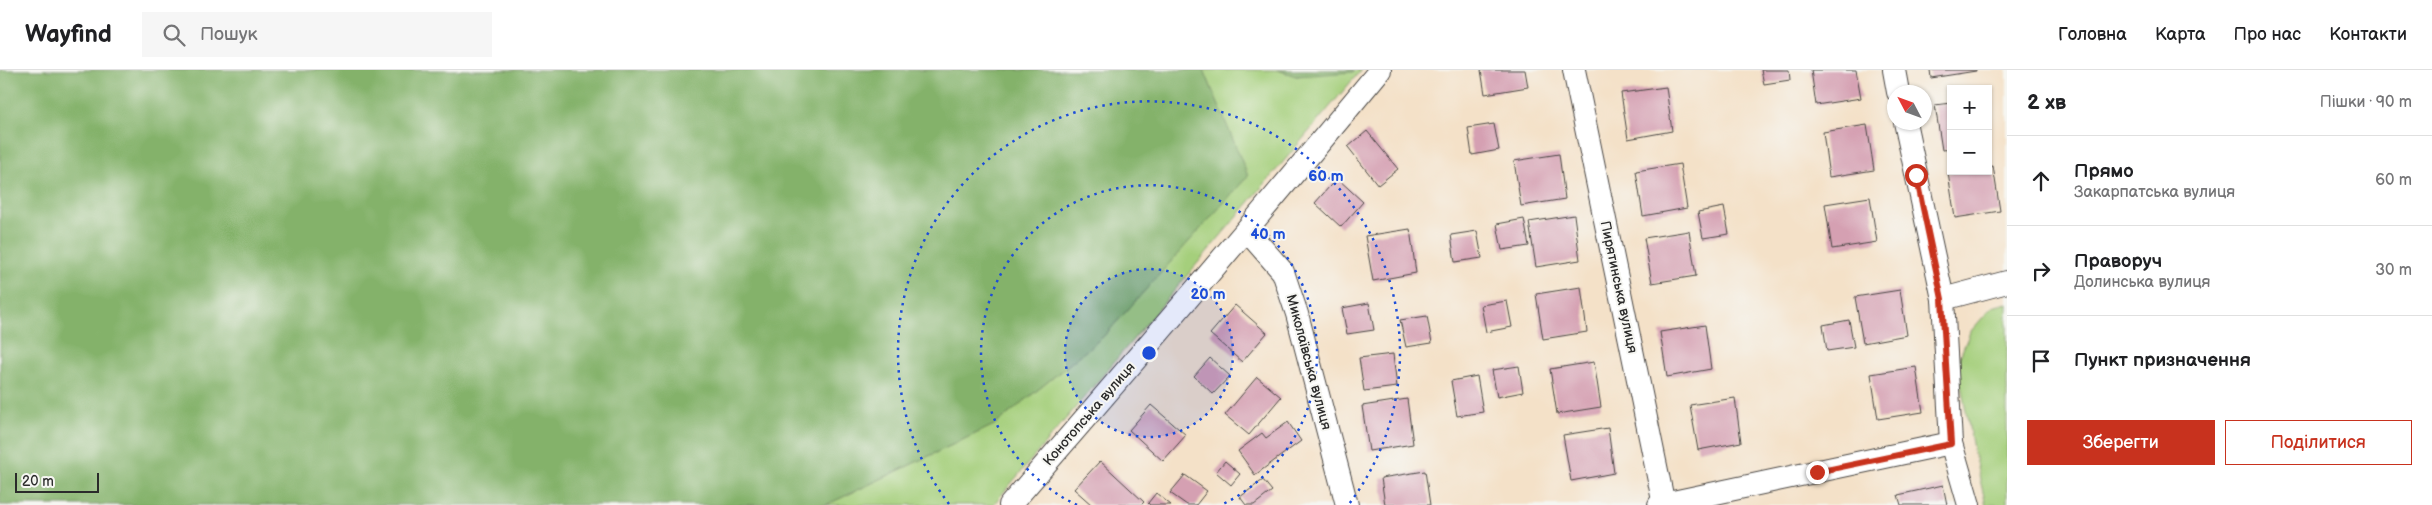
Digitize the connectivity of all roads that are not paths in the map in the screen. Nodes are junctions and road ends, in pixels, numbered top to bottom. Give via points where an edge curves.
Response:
1 (1380, 70) edge
2 (1574, 70) edge
3 (1894, 70) edge
4 (1897, 85) edge
5 (1907, 130) edge
6 (1248, 232) junction
7 (2007, 282) edge
8 (1942, 299) junction
9 (1951, 444) junction
10 (1010, 505) edge
11 (1347, 505) edge
12 (1662, 505) edge
13 (1969, 505) edge

1 - 6 street, Конотопська вулиця
2 - 12 street, Пирятинська вулиця
3 - 4 street
5 - 8 street
6 - 10 street, Конотопська вулиця
6 - 11 street, Миколаївська вулиця via 1283,272
7 - 8 street
8 - 9 street
9 - 12 street
9 - 13 street

